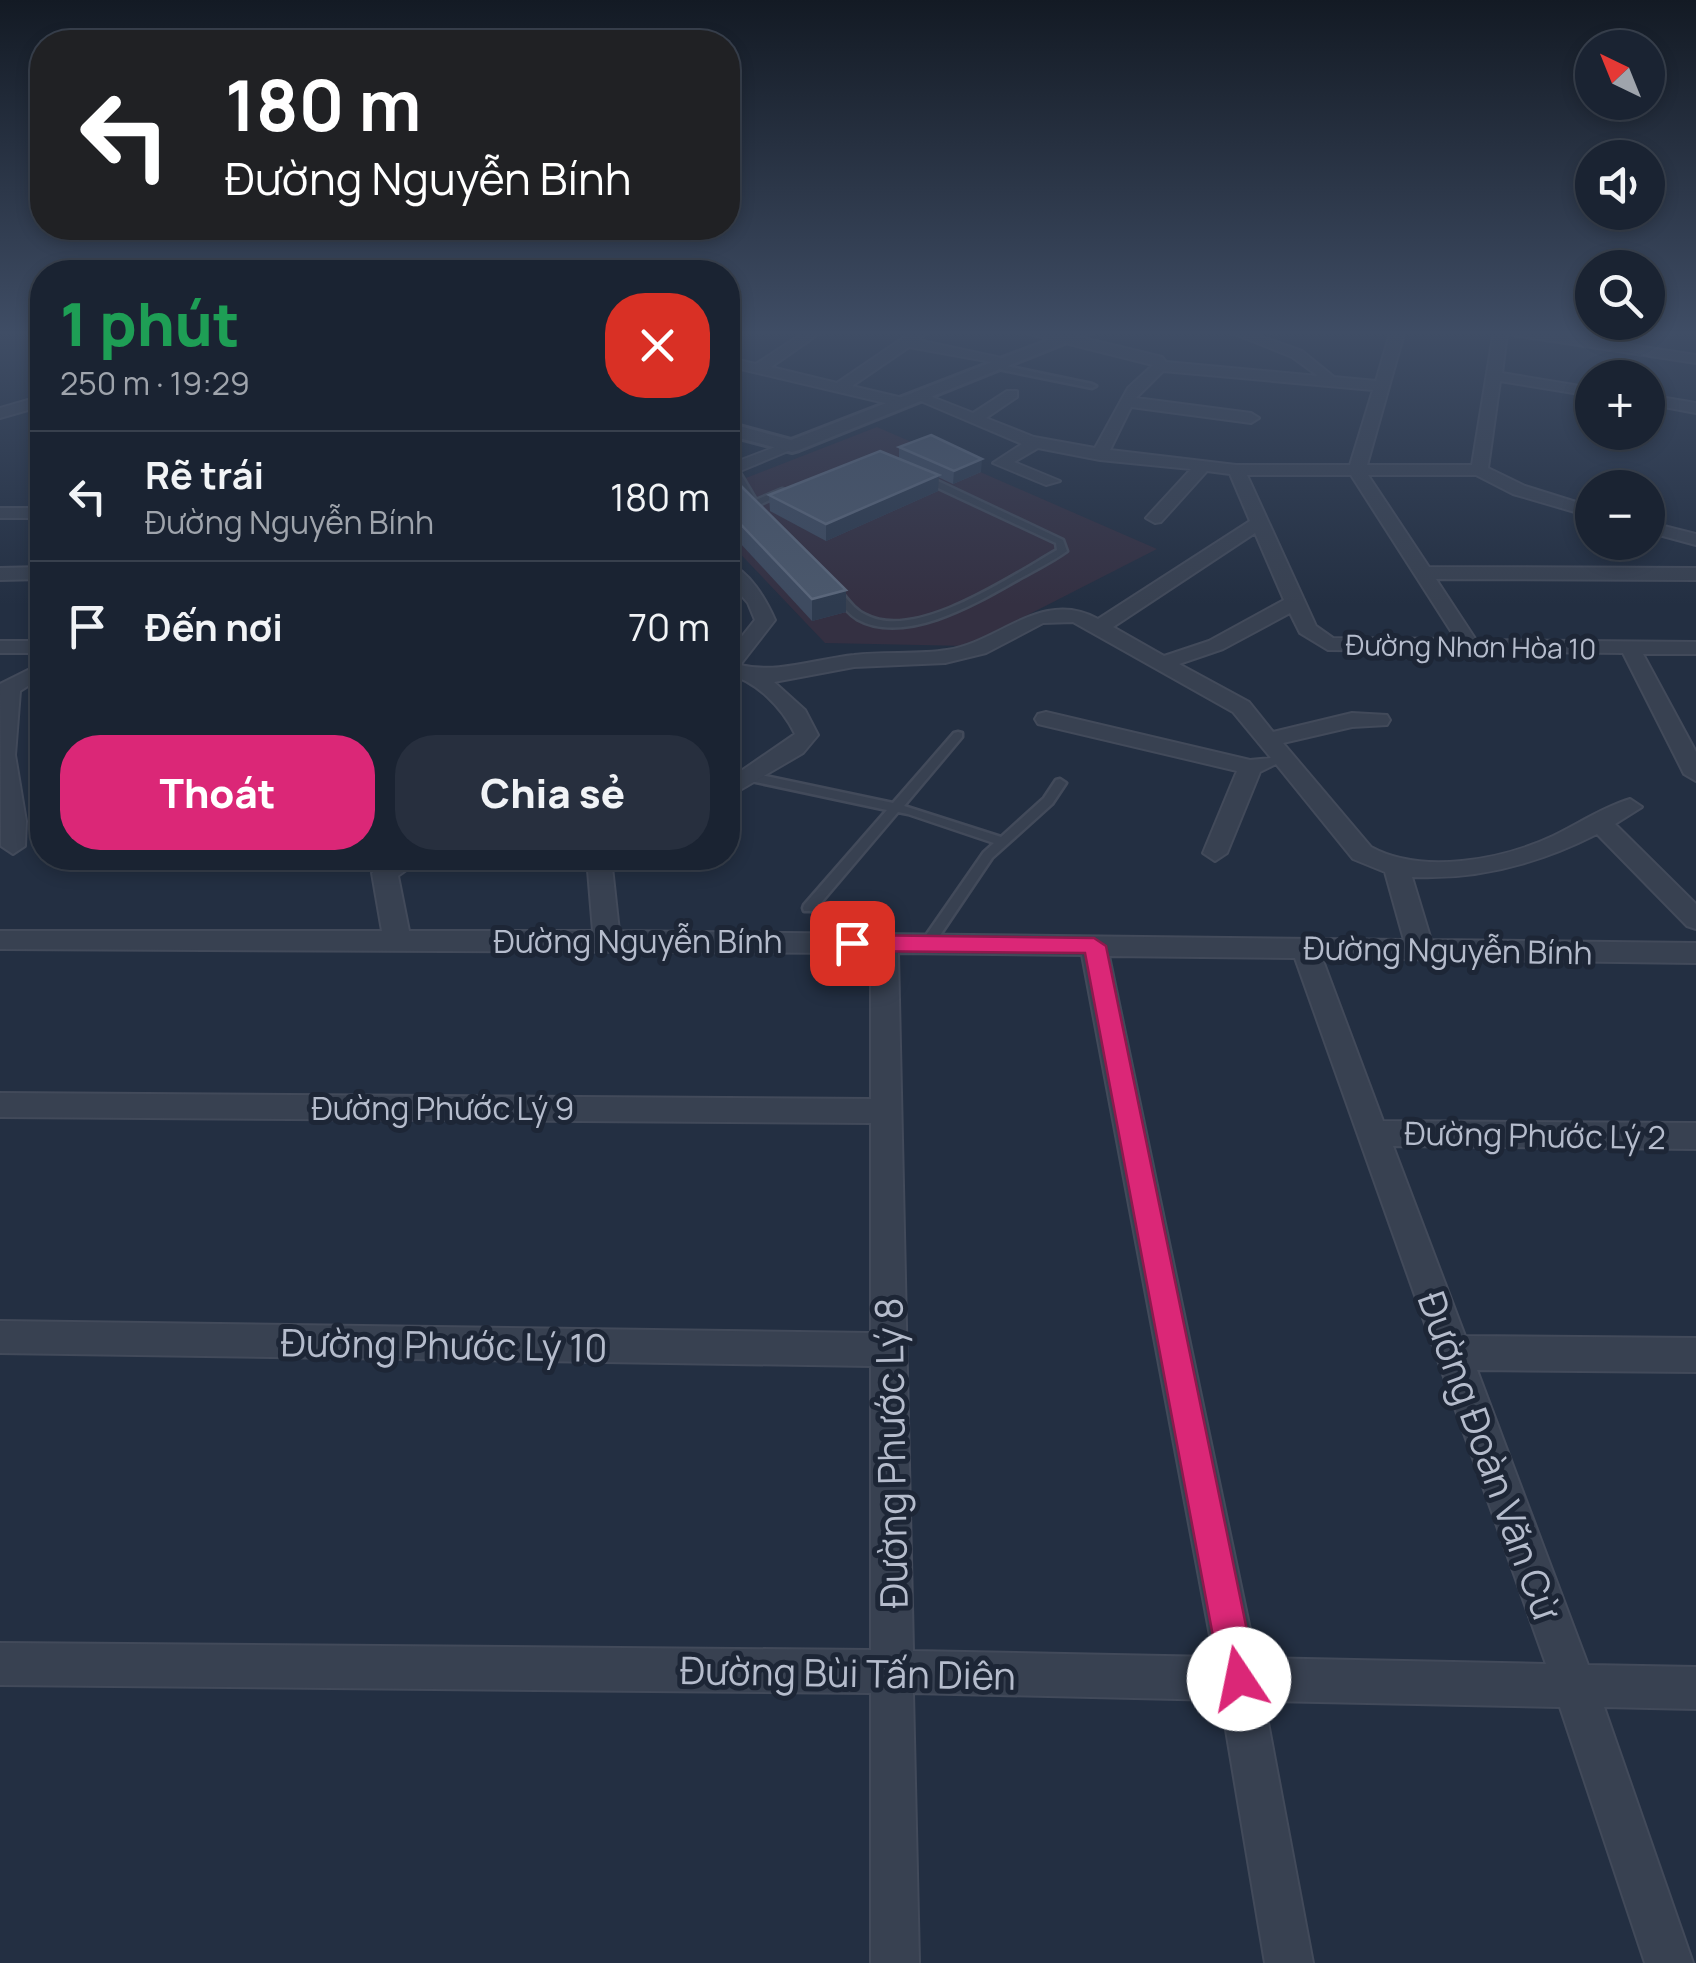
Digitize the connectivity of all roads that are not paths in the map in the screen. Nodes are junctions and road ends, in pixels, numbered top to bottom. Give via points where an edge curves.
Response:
1 (853, 422) edge
2 (979, 422) edge
3 (1113, 422) edge
4 (1370, 422) edge
5 (1487, 422) edge
6 (740, 432) edge
7 (1035, 442) junction
8 (792, 446) junction
9 (1100, 454) junction
10 (740, 466) edge
11 (1203, 466) junction
12 (903, 468) edge
13 (1236, 470) junction
14 (1479, 470) junction
15 (1357, 471) junction
16 (1052, 481) dead end
17 (803, 484) edge
18 (740, 485) edge
19 (753, 504) junction
20 (1575, 507) edge
21 (0, 513) edge
22 (30, 513) edge
23 (765, 516) edge
24 (1155, 518) dead end
25 (1260, 522) junction
26 (1665, 532) edge
27 (1696, 540) edge
28 (1422, 573) junction
29 (0, 574) edge
30 (30, 574) edge
31 (1696, 574) edge
32 (824, 578) edge
33 (740, 583) edge
34 (1295, 602) junction
35 (1101, 626) junction
36 (30, 646) edge
37 (0, 647) edge
38 (1470, 647) junction
39 (1630, 648) junction
40 (1696, 648) edge
41 (740, 653) edge
42 (1159, 664) junction
43 (740, 671) edge
44 (756, 676) junction
45 (30, 677) edge
46 (4, 691) edge
47 (1046, 718) dead end
48 (1379, 720) dead end
49 (958, 734) dead end
50 (1278, 748) junction
51 (1250, 767) junction
52 (1696, 774) edge
53 (752, 777) junction
54 (1060, 783) dead end
55 (740, 784) edge
56 (894, 808) junction
57 (1630, 808) dead end
58 (1599, 822) junction
59 (1000, 841) junction
60 (13, 846) dead end
61 (1215, 854) dead end
62 (1397, 869) junction
63 (390, 870) edge
64 (600, 870) edge
65 (810, 908) dead end
66 (1696, 920) edge
67 (0, 940) edge
68 (397, 940) junction
69 (607, 940) junction
70 (884, 943) junction
71 (927, 944) junction
72 (1094, 946) junction
73 (1306, 948) junction
74 (1420, 949) junction
75 (1696, 953) edge
76 (0, 1105) edge
77 (886, 1111) junction
78 (1373, 1133) junction
79 (1696, 1136) edge
80 (0, 1338) edge
81 (889, 1350) junction
82 (1453, 1353) junction
83 (1696, 1355) edge
84 (0, 1664) edge
85 (893, 1672) junction
86 (1239, 1679) junction
87 (1575, 1686) junction
88 (1696, 1688) edge
89 (895, 1963) edge
90 (1289, 1963) edge
91 (1669, 1963) edge

1 - 8 street
2 - 7 street
3 - 9 street
4 - 15 street
5 - 14 street
6 - 8 street
7 - 9 street
7 - 16 street via 1001,463
8 - 10 street
9 - 11 street
11 - 13 street
11 - 24 street
12 - 32 lane via 1038,530 1060,542 1062,551 926,622 861,617
13 - 15 street
13 - 25 street, Đường Nhơn Hòa 10
14 - 15 street
14 - 20 street
15 - 28 street
17 - 19 lane
18 - 19 lane
19 - 23 lane
21 - 22 street
25 - 34 street, Đường Nhơn Hòa 10
25 - 35 street
26 - 27 street
28 - 31 street
28 - 38 street
29 - 30 street
33 - 41 street via 764,620
34 - 38 street, Đường Nhơn Hòa 10 via 1311,635 1328,644
34 - 42 street via 1216,645
35 - 42 street
35 - 44 street via 1055,614 961,655
36 - 37 street
38 - 39 street, Đường Nhơn Hòa 10
39 - 40 street, Đường Nhơn Hòa 10
39 - 52 street
42 - 50 street via 1234,702
43 - 44 street
44 - 53 street via 797,715 807,735
45 - 46 street
46 - 60 street
47 - 51 street
48 - 50 street via 1352,720
49 - 56 lane
50 - 51 street
50 - 62 street via 1362,853
51 - 61 street
53 - 55 street
53 - 56 lane
54 - 59 lane
56 - 59 lane
56 - 65 lane
57 - 58 street
58 - 62 street via 1516,858
58 - 66 street
59 - 71 lane
62 - 74 street
63 - 68 street via 383,880
64 - 69 street
67 - 68 street, Đường Nguyễn Bính
68 - 69 street, Đường Nguyễn Bính
69 - 70 street, Đường Nguyễn Bính
70 - 71 street, Đường Nguyễn Bính
70 - 77 street, Đường Phước Lý 8
71 - 72 street, Đường Nguyễn Bính
72 - 73 street, Đường Nguyễn Bính
72 - 86 street
73 - 74 street, Đường Nguyễn Bính
73 - 78 street, Đường Đoàn Văn Cừ
74 - 75 street, Đường Nguyễn Bính
76 - 77 street, Đường Phước Lý 9
77 - 81 street, Đường Phước Lý 8
78 - 79 street, Đường Phước Lý 2
78 - 82 street, Đường Đoàn Văn Cừ
80 - 81 street, Đường Phước Lý 10
81 - 85 street, Đường Phước Lý 8
82 - 83 street
82 - 87 street, Đường Đoàn Văn Cừ
84 - 85 street, Đường Bùi Tấn Diên
85 - 86 street, Đường Bùi Tấn Diên
85 - 89 street, Đường Phước Lý 8
86 - 87 street, Đường Bùi Tấn Diên
86 - 90 street
87 - 88 street, Đường Bùi Tấn Diên
87 - 91 street, Đường Đoàn Văn Cừ

